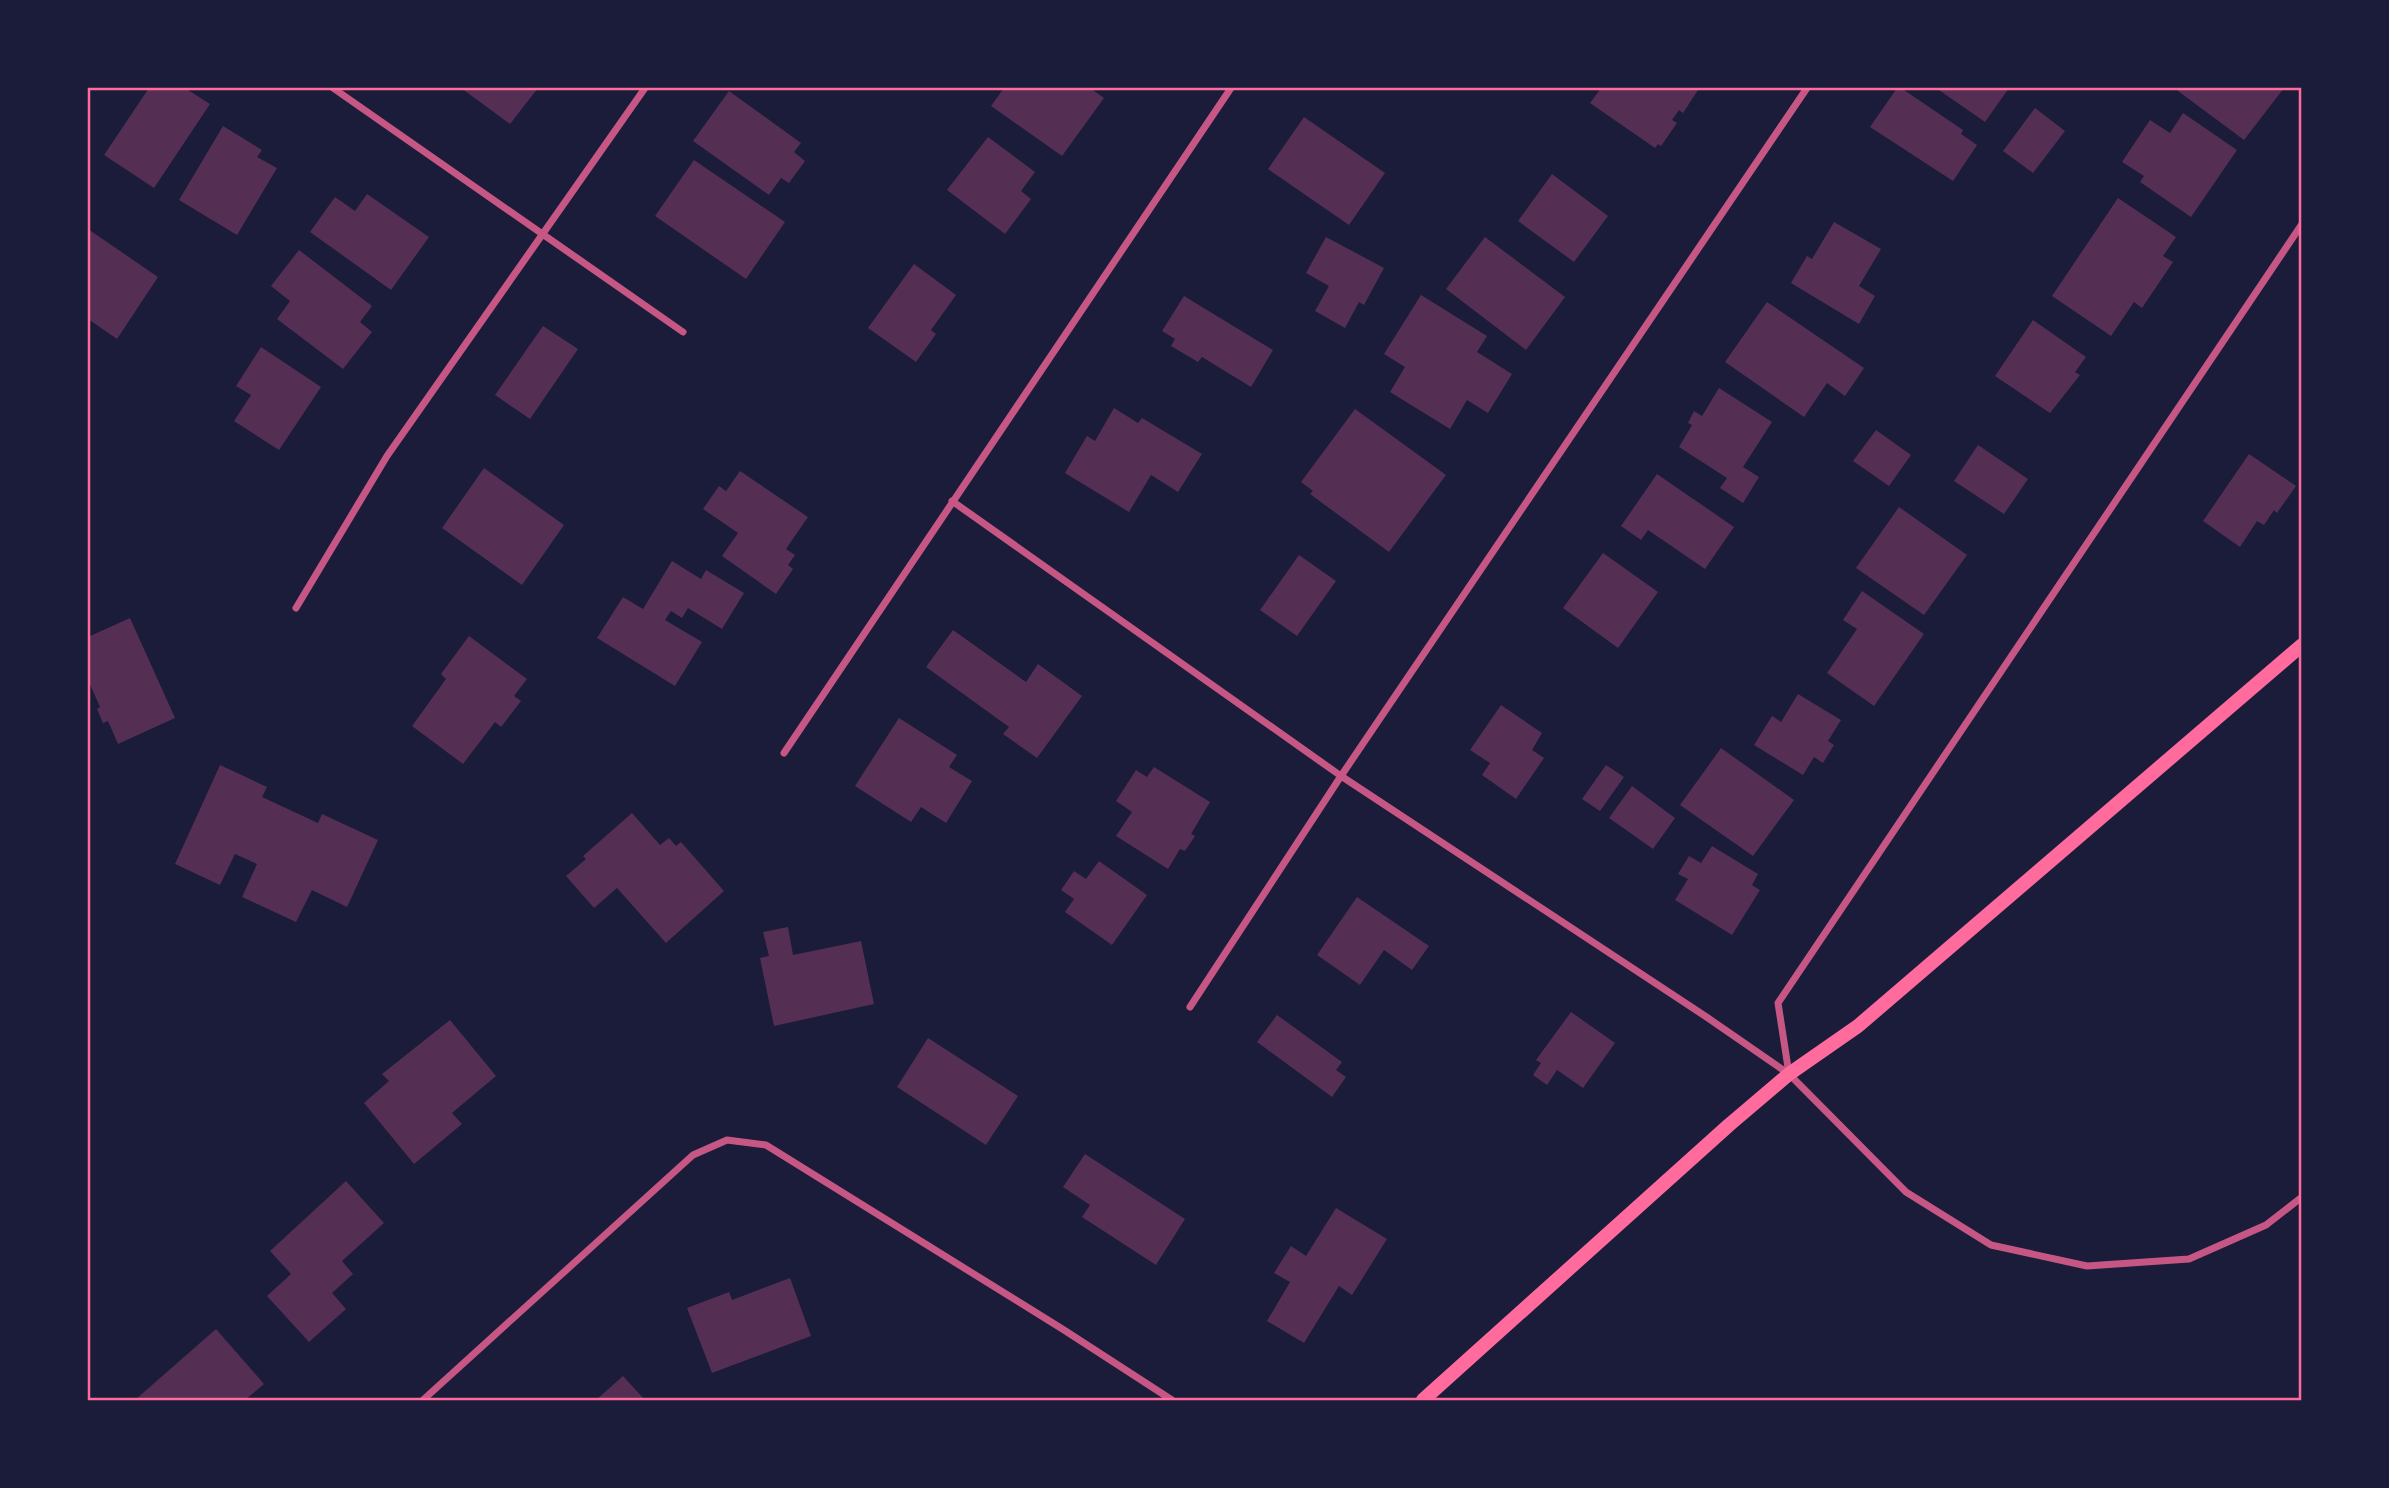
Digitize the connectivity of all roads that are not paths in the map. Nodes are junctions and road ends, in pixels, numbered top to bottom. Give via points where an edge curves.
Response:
1 (333, 88) edge
2 (645, 88) edge
3 (1231, 88) edge
4 (1807, 88) edge
5 (2301, 224) edge
6 (544, 234) junction
7 (683, 331) dead end
8 (952, 501) junction
9 (296, 608) dead end
10 (2301, 645) edge
11 (784, 753) dead end
12 (1341, 776) junction
13 (1190, 1007) dead end
14 (1788, 1074) junction
15 (2301, 1197) edge
16 (423, 1401) edge
17 (1172, 1401) edge
18 (1423, 1401) edge

1 - 6 street
2 - 6 street
3 - 8 street
4 - 12 street
5 - 14 street via 1778,1003
6 - 7 street
6 - 9 street via 387,456
8 - 11 street
8 - 12 street
10 - 14 main road via 1858,1026
12 - 13 street
12 - 14 street
14 - 15 street via 1906,1192 1991,1245 2087,1266 2189,1259 2266,1224
14 - 18 main road
16 - 17 street via 693,1155 727,1140 765,1145

